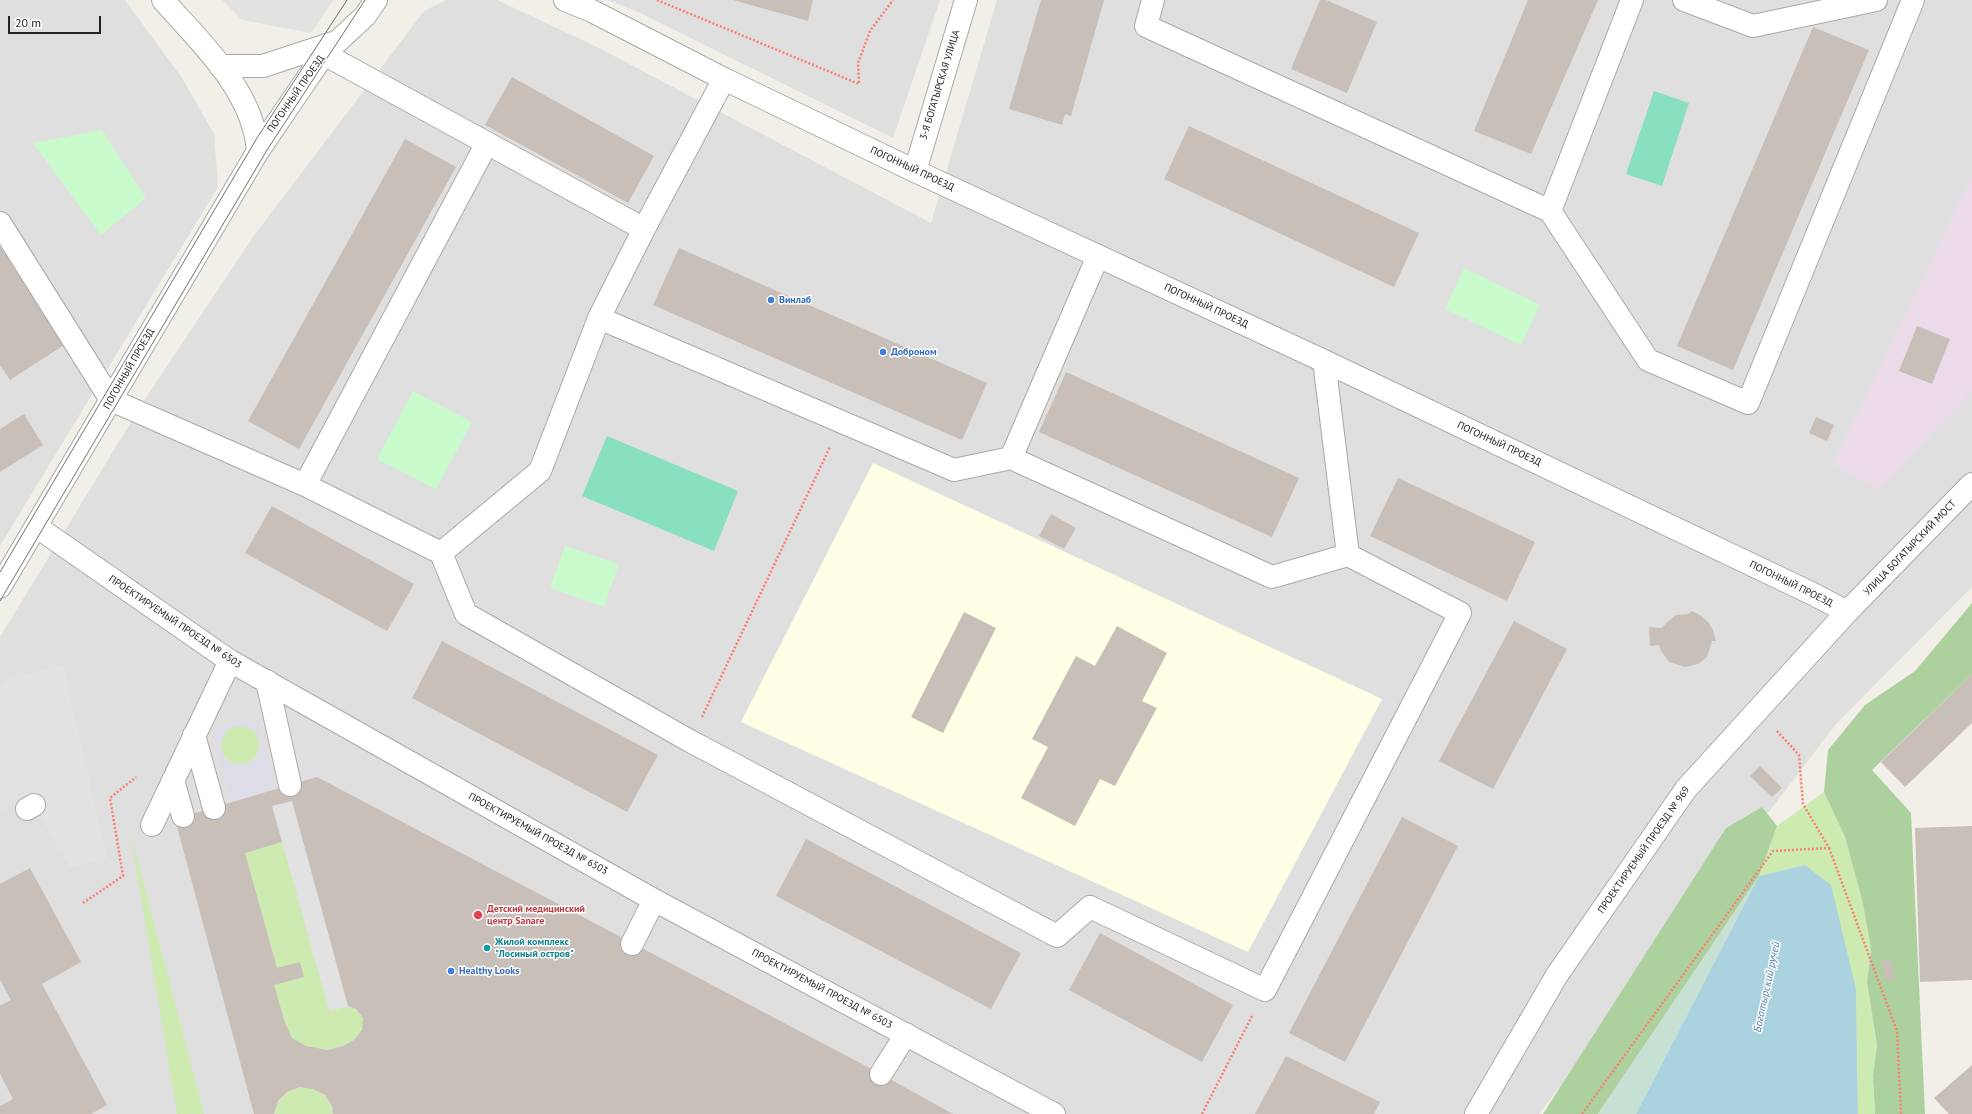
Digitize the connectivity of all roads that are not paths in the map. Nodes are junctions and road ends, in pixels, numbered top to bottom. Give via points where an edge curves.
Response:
1 (163, 0) edge
2 (376, 0) edge
3 (564, 0) edge
4 (966, 0) edge
5 (1153, 0) edge
6 (1632, 0) edge
7 (1684, 0) edge
8 (1876, 0) edge
9 (1913, 0) edge
10 (593, 6) edge
11 (331, 48) junction
12 (220, 66) junction
13 (724, 79) junction
14 (487, 143) junction
15 (258, 151) junction
16 (914, 171) junction
17 (1550, 211) junction
18 (0, 223) edge
19 (644, 229) junction
20 (1098, 256) junction
21 (599, 318) junction
22 (1324, 361) junction
23 (111, 400) junction
24 (1011, 458) junction
25 (1972, 484) edge
26 (305, 486) junction
27 (37, 527) junction
28 (442, 553) junction
29 (1348, 555) junction
30 (0, 587) edge
31 (1847, 612) junction
32 (230, 661) junction
33 (267, 681) junction
34 (194, 736) junction
35 (173, 780) junction
36 (290, 785) dead end
37 (214, 808) dead end
38 (183, 816) dead end
39 (152, 825) dead end
40 (654, 900) junction
41 (632, 944) dead end
42 (906, 1034) junction
43 (881, 1074) dead end
44 (1054, 1114) edge
45 (1476, 1114) edge

1 - 12 street, ПОГОННЫЙ ПРОЕЗД
2 - 11 street via 365,16
3 - 10 street, ПОГОННЫЙ ПРОЕЗД
4 - 16 street, 3-Я БОГАТЫРСКАЯ УЛИЦА
5 - 17 street via 1146,26
6 - 17 street
7 - 8 street via 1753,26
9 - 17 street via 1748,403 1648,360
10 - 13 street, ПОГОННЫЙ ПРОЕЗД
11 - 12 street via 263,66
11 - 14 street
11 - 15 street, ПОГОННЫЙ ПРОЕЗД
12 - 15 street, ПОГОННЫЙ ПРОЕЗД via 242,98 257,138
13 - 16 street, ПОГОННЫЙ ПРОЕЗД
13 - 19 street
14 - 19 street
14 - 26 street
15 - 23 street, ПОГОННЫЙ ПРОЕЗД
16 - 20 street, ПОГОННЫЙ ПРОЕЗД
18 - 23 street
19 - 21 street
20 - 22 street, ПОГОННЫЙ ПРОЕЗД
20 - 24 street
21 - 24 street via 954,470
21 - 28 street via 540,471
22 - 29 street
22 - 31 street, ПОГОННЫЙ ПРОЕЗД
23 - 26 street
23 - 27 street, ПОГОННЫЙ ПРОЕЗД
24 - 29 street via 1272,577
25 - 31 street, УЛИЦА БОГАТЫРСКИЙ МОСТ
26 - 28 street
27 - 30 street, ПОГОННЫЙ ПРОЕЗД
27 - 32 street, ПРОЕКТИРУЕМЫЙ ПРОЕЗД № 6503
28 - 29 street via 466,614 690,741 1057,936 1090,907 1265,990 1460,613
31 - 45 street, ПРОЕКТИРУЕМЫЙ ПРОЕЗД № 969 via 1681,795 1558,975
32 - 33 street, ПРОЕКТИРУЕМЫЙ ПРОЕЗД № 6503
32 - 34 street
33 - 36 street
33 - 40 street, ПРОЕКТИРУЕМЫЙ ПРОЕЗД № 6503
34 - 35 street
34 - 37 street
35 - 38 street
35 - 39 street
40 - 41 street
40 - 42 street, ПРОЕКТИРУЕМЫЙ ПРОЕЗД № 6503
42 - 43 street
42 - 44 street, ПРОЕКТИРУЕМЫЙ ПРОЕЗД № 6503

